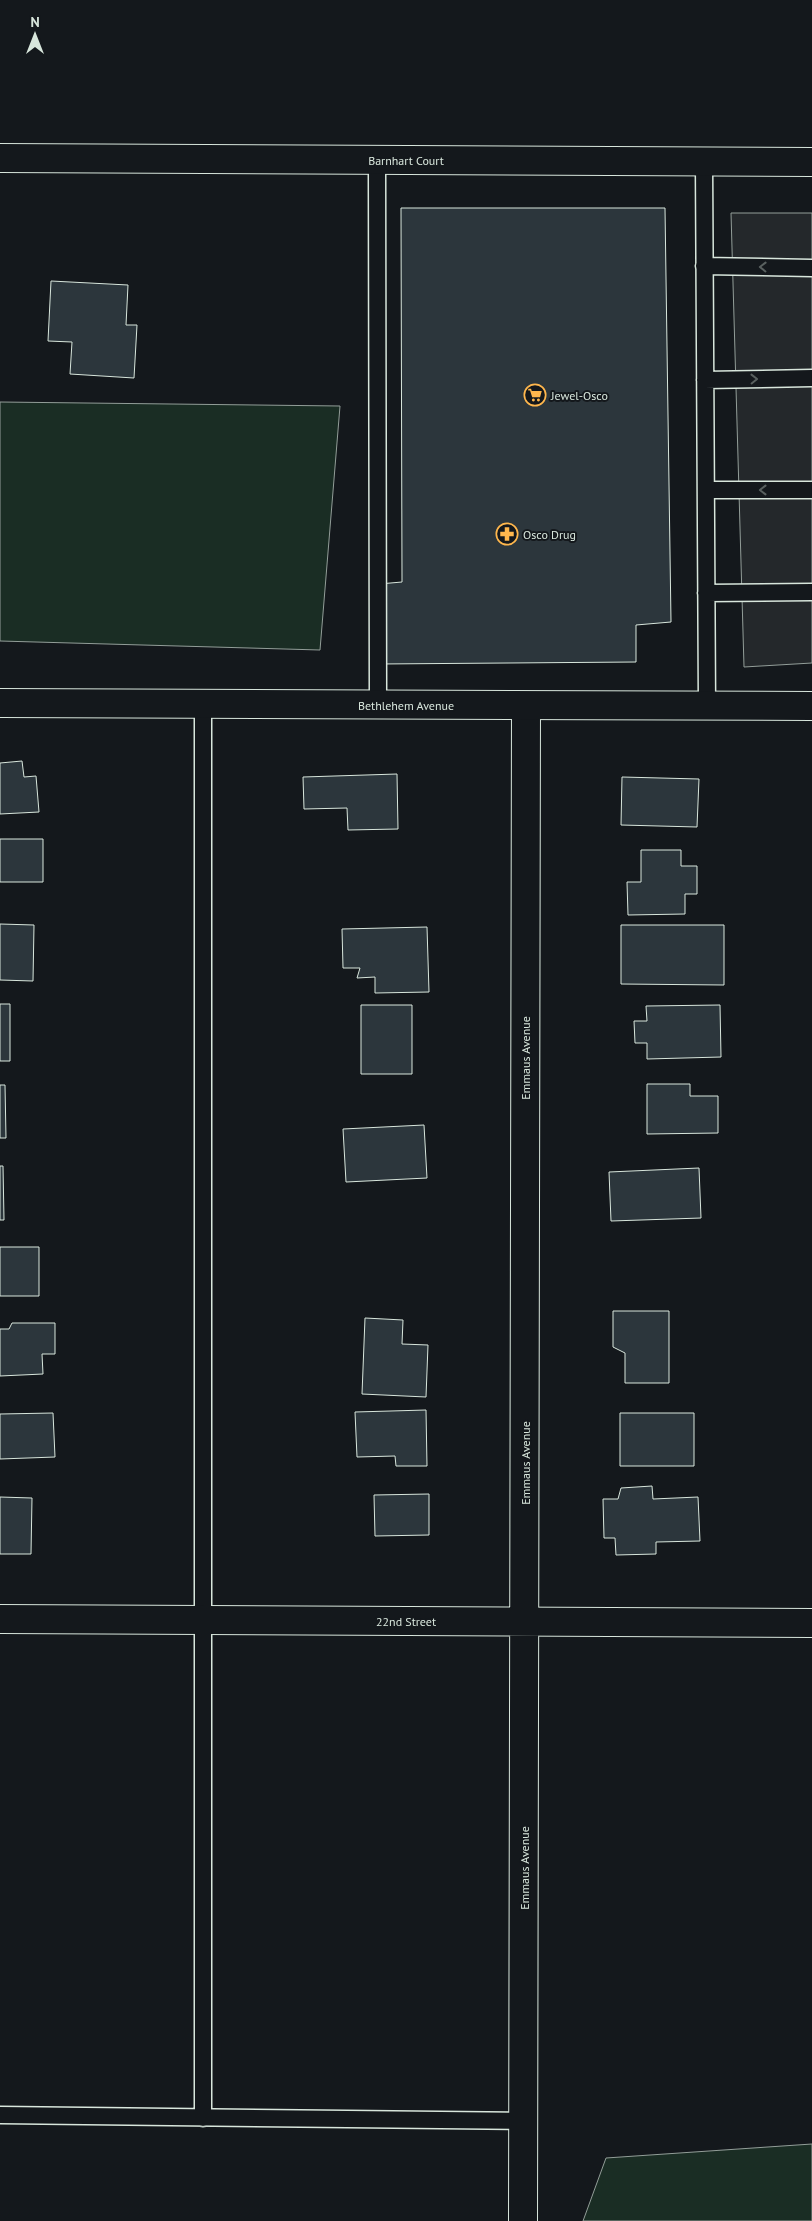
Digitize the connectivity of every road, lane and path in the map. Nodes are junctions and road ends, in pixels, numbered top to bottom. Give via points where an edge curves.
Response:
1 (0, 158) edge
2 (377, 160) junction
3 (704, 162) junction
4 (812, 162) edge
5 (704, 266) junction
6 (812, 268) edge
7 (812, 378) edge
8 (705, 380) junction
9 (706, 490) junction
10 (812, 490) edge
11 (812, 592) edge
12 (706, 593) junction
13 (0, 703) edge
14 (202, 704) junction
15 (378, 705) junction
16 (526, 706) junction
17 (707, 706) junction
18 (812, 706) edge
19 (0, 1619) edge
20 (202, 1620) junction
21 (524, 1622) junction
22 (812, 1623) edge
23 (0, 2116) edge
24 (202, 2118) junction
25 (523, 2121) junction
26 (523, 2221) edge

1 - 2 street, Barnhart Court
2 - 3 street, Barnhart Court
2 - 15 lane
3 - 4 street, Barnhart Court
3 - 5 lane
6 -> 5 lane
5 - 8 lane
8 -> 7 lane
8 - 9 lane
10 -> 9 lane
9 - 12 lane
11 - 12 lane
12 - 17 lane
13 - 14 street, Bethlehem Avenue
14 - 15 street, Bethlehem Avenue
14 - 20 lane
15 - 16 street, Bethlehem Avenue
16 - 17 street, Bethlehem Avenue
16 - 21 street, Emmaus Avenue
17 - 18 street, Bethlehem Avenue
19 - 20 street, 22nd Street
20 - 21 street, 22nd Street
20 - 24 lane
21 - 22 street, 22nd Street
21 - 25 street, Emmaus Avenue
23 - 24 lane
24 - 25 lane
25 - 26 street, Emmaus Avenue

